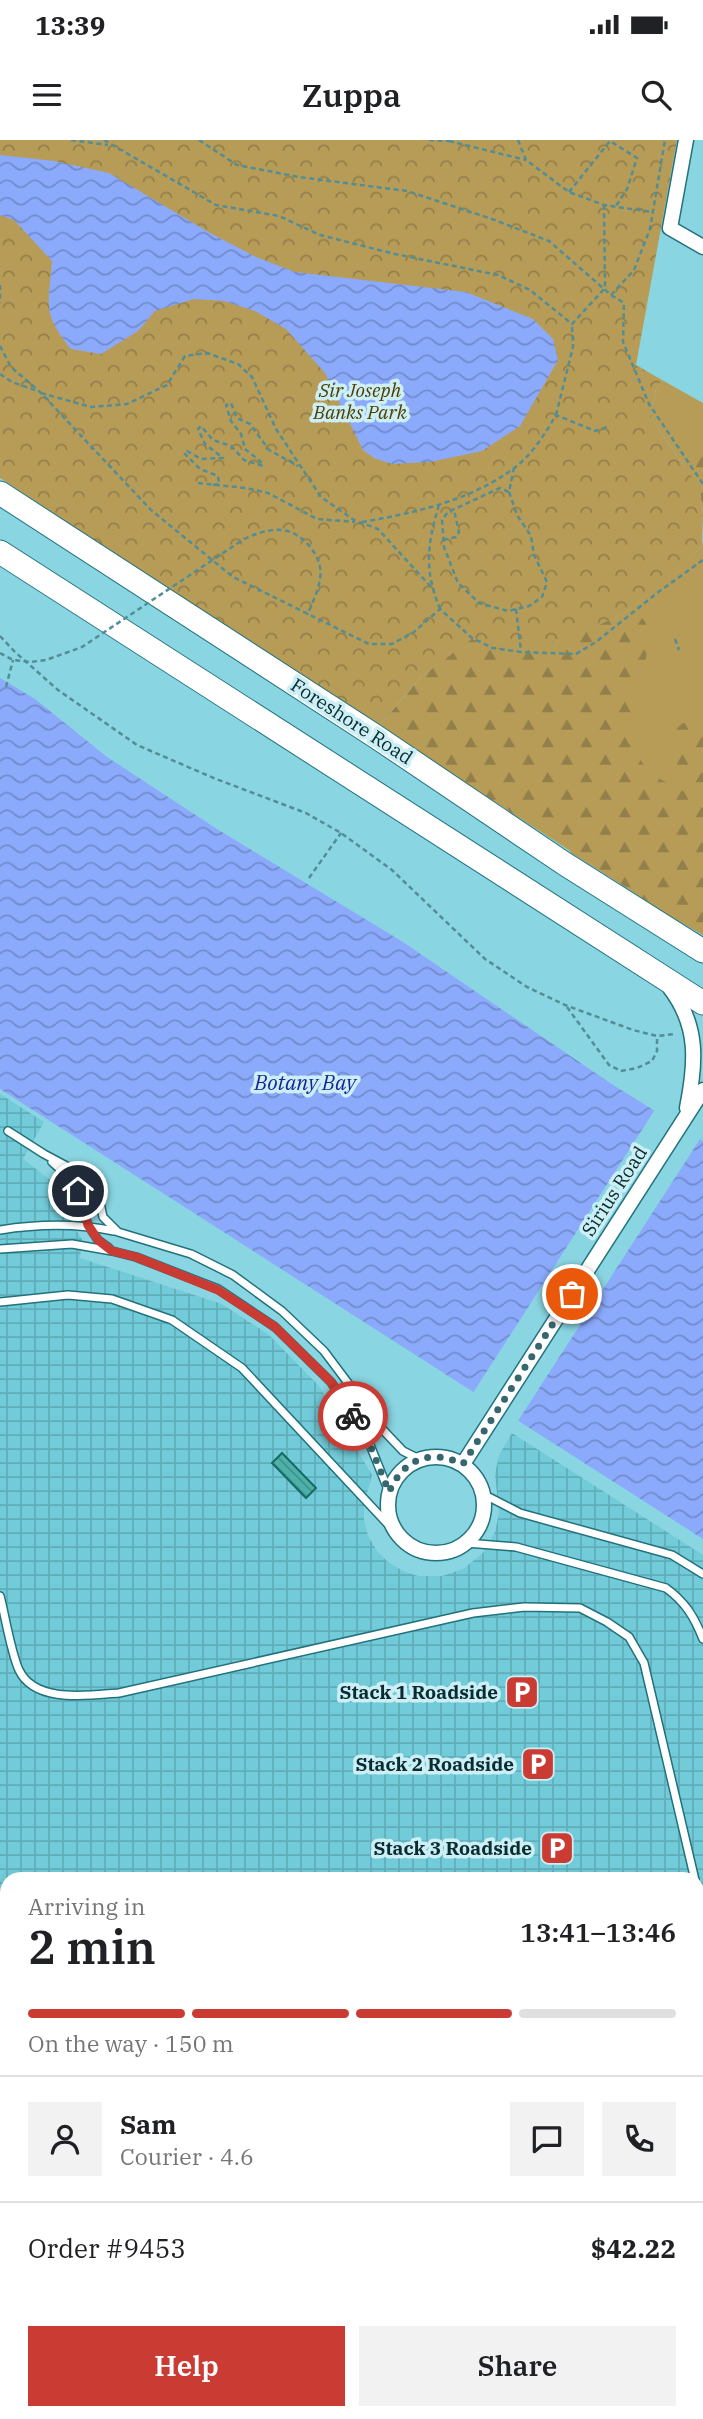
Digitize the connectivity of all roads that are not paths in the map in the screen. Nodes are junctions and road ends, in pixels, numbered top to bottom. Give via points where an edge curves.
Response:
1 (686, 140) edge
2 (703, 247) edge
3 (0, 493) edge
4 (0, 552) edge
5 (703, 951) edge
6 (660, 975) junction
7 (703, 1003) edge
8 (703, 1090) edge
9 (703, 1104) edge
10 (685, 1116) junction
11 (8, 1131) dead end
12 (44, 1154) junction
13 (88, 1225) junction
14 (0, 1230) edge
15 (118, 1232) junction
16 (0, 1249) edge
17 (112, 1251) junction
18 (0, 1301) edge
19 (419, 1459) junction
20 (463, 1464) junction
21 (389, 1492) junction
22 (483, 1494) junction
23 (398, 1535) junction
24 (466, 1543) junction
25 (703, 1574) edge
26 (0, 1596) edge
27 (703, 1639) edge
28 (694, 1872) edge

1 - 2 street via 670,228
3 - 5 main road, Foreshore Road
4 - 6 main road
6 - 7 main road
6 - 10 street, Sirius Road via 689,1020 692,1084
8 - 10 street, Sirius Road
9 - 10 street, Sirius Road
10 - 20 street, Sirius Road
11 - 12 lane
12 - 13 lane via 73,1181
12 - 15 lane via 96,1185 103,1217
13 - 14 lane
13 - 15 lane
13 - 17 lane
15 - 19 lane via 191,1254 233,1275 282,1311 324,1351 384,1431 403,1451
16 - 17 lane via 72,1244
17 - 21 lane via 218,1290 275,1327 331,1382 366,1435
18 - 23 lane via 68,1295 101,1298 172,1320 242,1368
19 - 20 street via 441,1457
19 - 21 street via 395,1478
20 - 22 street
21 - 23 street via 390,1522
22 - 24 street via 482,1521
22 - 25 lane via 520,1513 672,1555
23 - 24 street via 423,1552 446,1552
24 - 27 lane via 516,1547 666,1588 687,1606
26 - 28 lane via 19,1671 32,1685 51,1693 78,1695 119,1693 473,1613 524,1607 580,1608 629,1637 644,1663

